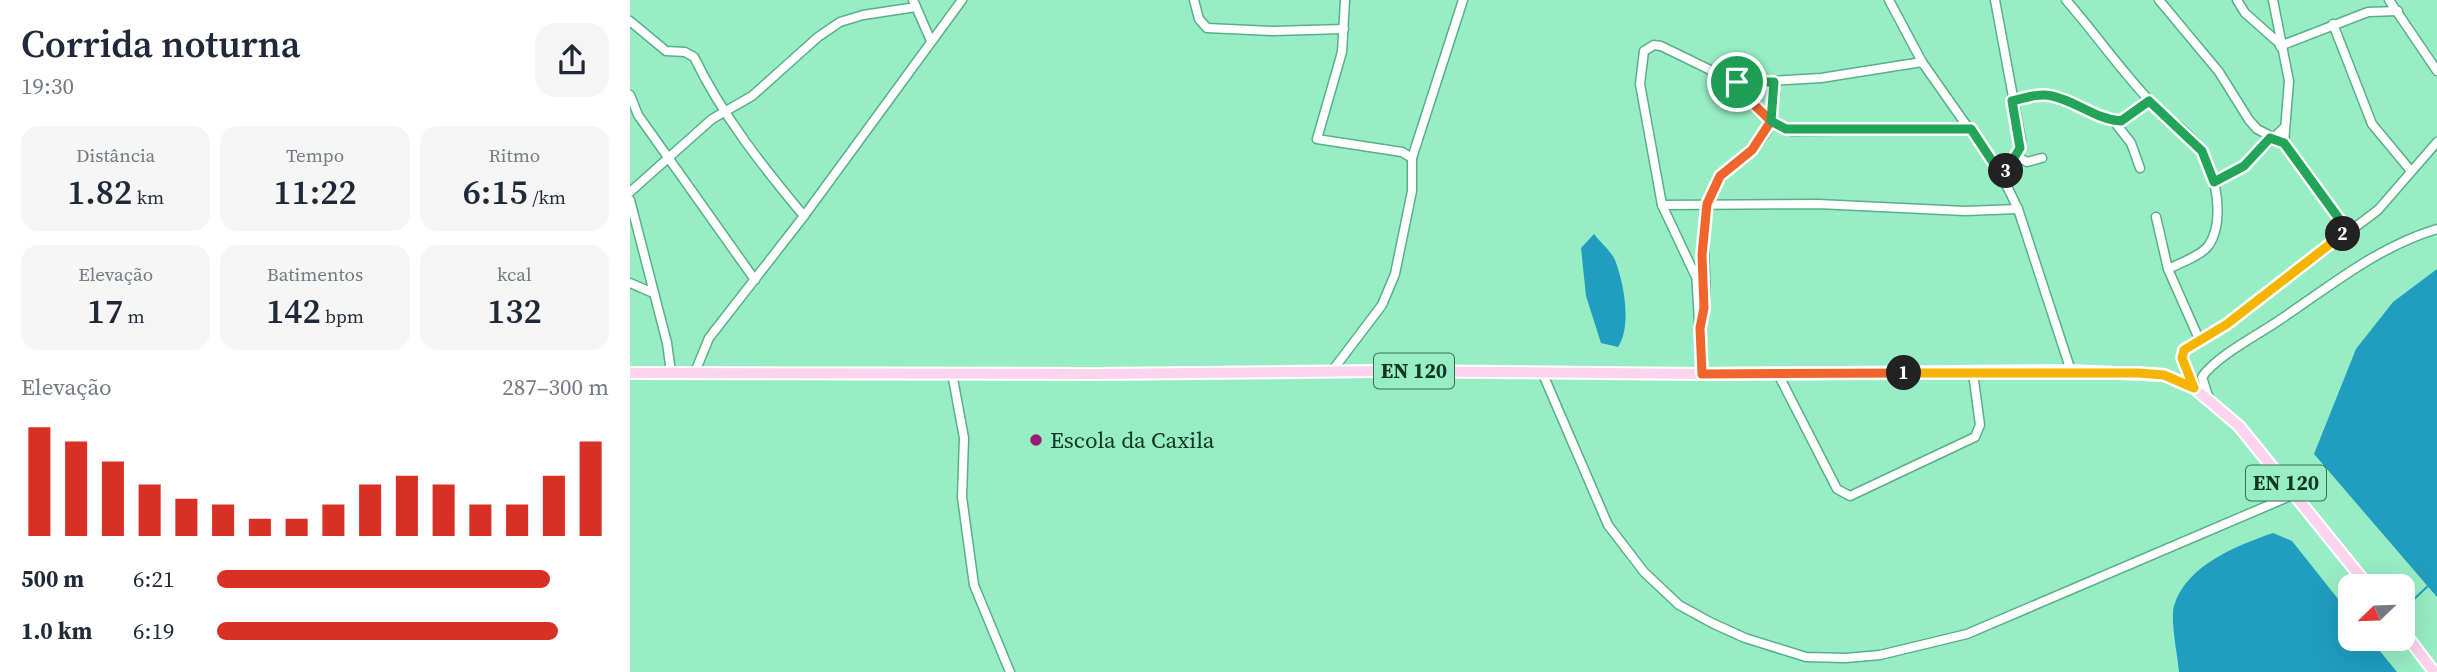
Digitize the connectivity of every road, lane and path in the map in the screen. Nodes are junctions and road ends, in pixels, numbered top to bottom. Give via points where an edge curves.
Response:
1 (962, 0) edge
2 (1194, 0) edge
3 (1345, 0) edge
4 (1463, 0) edge
5 (1889, 0) edge
6 (1994, 0) edge
7 (2066, 0) edge
8 (2159, 0) edge
9 (2237, 0) edge
10 (2273, 0) edge
11 (2389, 0) edge
12 (915, 4) edge
13 (2398, 11) junction
14 (630, 21) edge
15 (2333, 24) junction
16 (1344, 29) junction
17 (931, 41) junction
18 (2280, 45) junction
19 (1922, 62) junction
20 (2437, 71) edge
21 (1737, 82) junction
22 (1774, 82) junction
23 (630, 95) edge
24 (2012, 101) junction
25 (2149, 101) junction
26 (724, 110) junction
27 (2113, 120) junction
28 (1771, 121) junction
29 (2284, 128) junction
30 (1971, 129) junction
31 (2270, 138) junction
32 (2437, 142) edge
33 (2284, 143) junction
34 (2017, 156) junction
35 (669, 158) junction
36 (1412, 158) junction
37 (2042, 158) dead end
38 (2140, 168) dead end
39 (2412, 171) junction
40 (2002, 176) junction
41 (2214, 182) junction
42 (630, 192) edge
43 (630, 200) edge
44 (1707, 204) junction
45 (1662, 205) junction
46 (2018, 209) junction
47 (804, 216) junction
48 (2156, 217) dead end
49 (2437, 229) edge
50 (2348, 231) junction
51 (1702, 255) junction
52 (2168, 269) junction
53 (1695, 275) junction
54 (755, 280) junction
55 (630, 283) edge
56 (652, 292) junction
57 (1700, 328) junction
58 (2199, 339) junction
59 (1332, 371) junction
60 (2071, 371) junction
61 (671, 372) junction
62 (695, 372) junction
63 (1542, 372) junction
64 (630, 373) edge
65 (952, 373) junction
66 (1973, 373) junction
67 (1702, 374) junction
68 (1778, 374) junction
69 (2194, 388) junction
70 (2209, 398) junction
71 (2295, 494) junction
72 (2358, 574) edge
73 (2415, 647) edge
74 (1010, 672) edge
75 (2434, 672) edge

1 - 17 street
2 - 16 street via 1207,28
3 - 16 street
4 - 36 street
5 - 19 street
6 - 24 street
7 - 25 street
8 - 31 street via 2218,72 2249,120
9 - 18 street
10 - 18 street
11 - 13 street
12 - 17 street
12 - 26 street via 840,22 752,96
13 - 15 street via 2368,12
13 - 20 street
14 - 26 street via 666,51 691,54
15 - 18 street
15 - 39 street via 2372,124
16 - 36 street via 1339,68 1325,101 1317,139 1402,152
17 - 47 street
18 - 29 street via 2289,81
19 - 22 street
19 - 30 street
21 - 22 street
21 - 28 street
21 - 45 street via 1661,46 1644,51 1640,84
22 - 28 street
23 - 35 street via 638,116
24 - 27 street via 2053,96
24 - 34 street via 2021,141
25 - 27 street via 2131,116
25 - 41 street via 2202,151
26 - 35 street
26 - 47 street
27 - 38 street via 2131,143
28 - 30 street via 1792,131
28 - 44 street via 1752,150 1720,176
29 - 31 street
29 - 33 street
30 - 40 street
31 - 33 street
31 - 41 street via 2244,166
32 - 39 street
33 - 50 street
34 - 37 street via 2027,162
34 - 40 street
35 - 42 street
35 - 54 street
36 - 59 street via 1412,191 1395,274 1381,305
39 - 50 street via 2391,198
40 - 46 street
41 - 52 street via 2217,212 2208,246
43 - 56 street
44 - 45 street
44 - 46 street via 1894,206 1965,212
44 - 51 street
45 - 53 street
46 - 60 street
47 - 54 street
48 - 52 street
49 - 70 street via 2377,254 2224,358 2202,377
50 - 58 street via 2237,317
51 - 53 street
51 - 57 street via 1704,316
52 - 58 street
53 - 57 street
54 - 62 street via 709,338
55 - 56 street
56 - 61 street
57 - 67 street
58 - 69 street via 2181,354
59 - 63 main road, EN 120
59 - 65 main road, EN 120
60 - 66 main road, EN 120
60 - 69 main road, EN 120 via 2164,375
61 - 62 main road, EN 120
61 - 64 main road, EN 120
62 - 65 main road, EN 120
63 - 67 main road, EN 120
63 - 71 street via 1608,525 1644,572 1679,605 1712,623 1806,657 1880,655 1967,634
65 - 74 street via 964,438 962,497 974,585
66 - 68 main road, EN 120
66 - 68 street via 1980,425 1975,437 1850,496 1837,489
67 - 68 main road, EN 120
69 - 70 main road, EN 120
70 - 71 main road, EN 120 via 2239,426
71 - 72 main road, EN 120
73 - 75 main road

